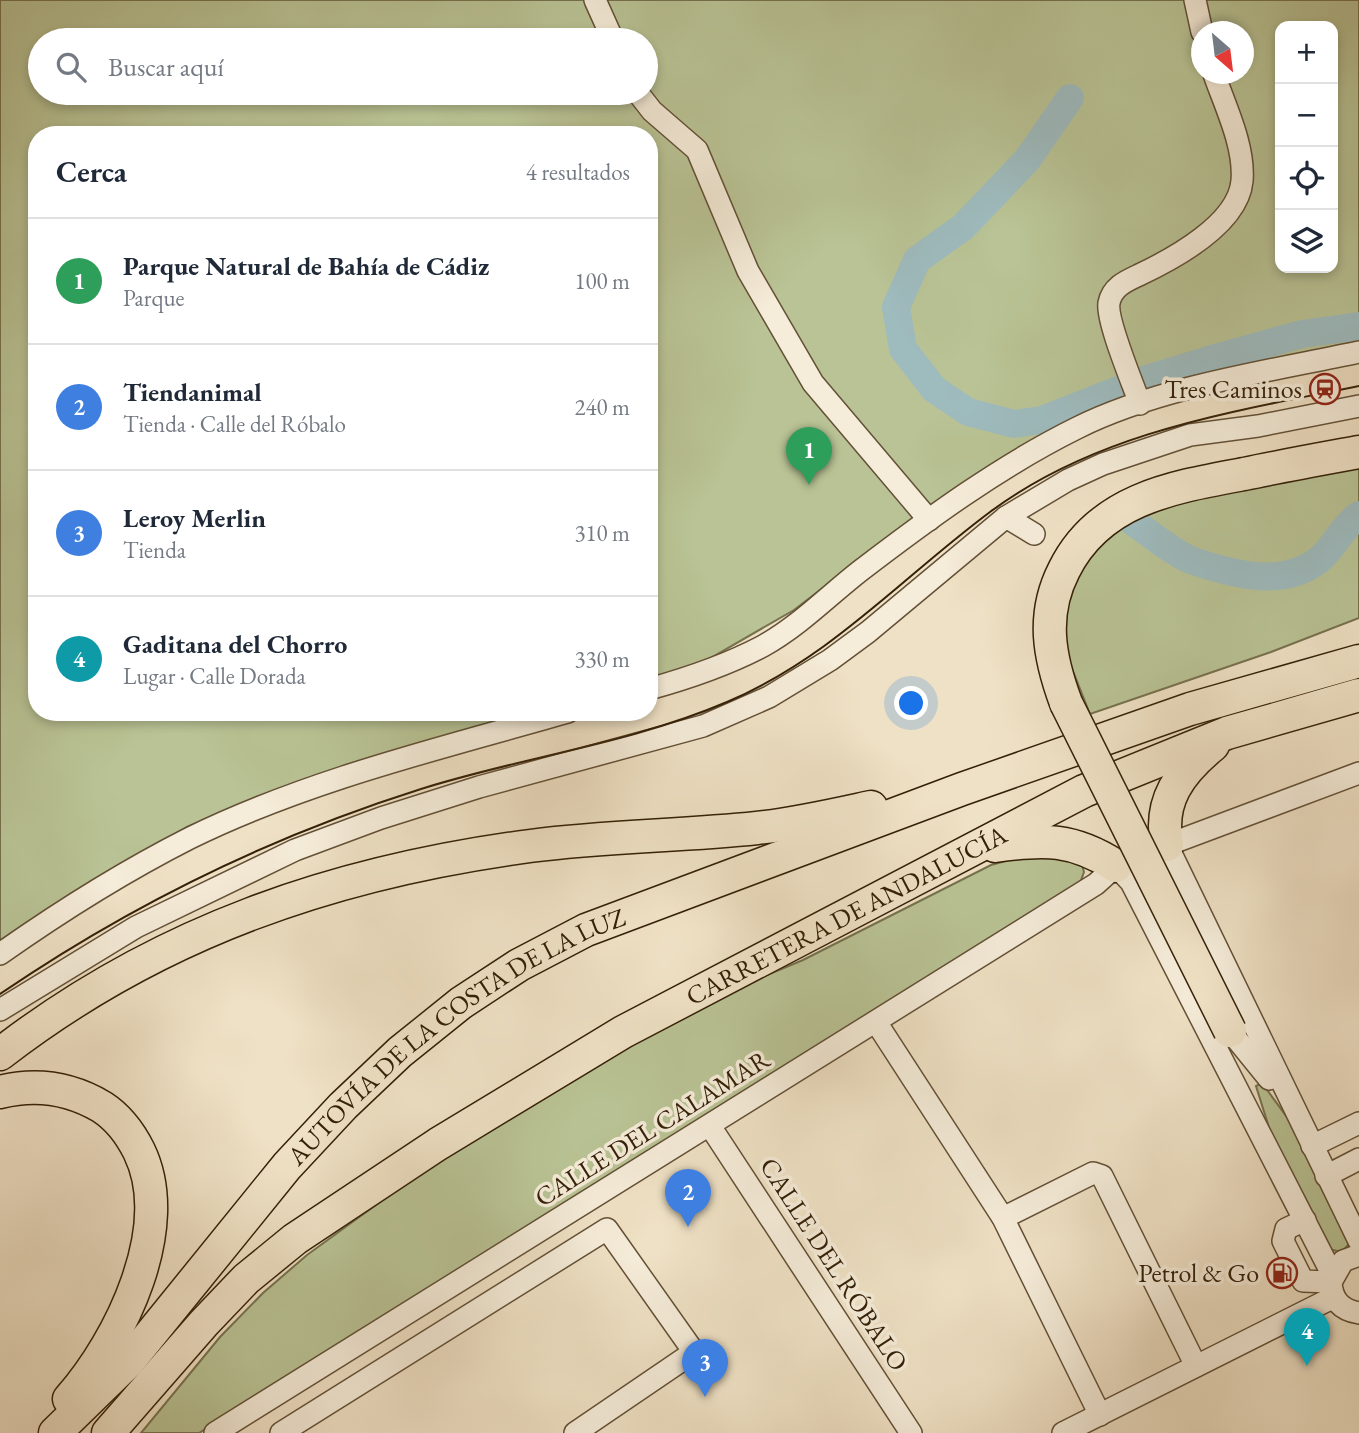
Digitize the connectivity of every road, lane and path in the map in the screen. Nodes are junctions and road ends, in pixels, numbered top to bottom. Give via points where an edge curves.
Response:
1 (595, 0) edge
2 (1195, 0) edge
3 (1200, 21) edge
4 (608, 28) edge
5 (1218, 84) edge
6 (647, 105) edge
7 (1359, 352) edge
8 (1140, 404) junction
9 (1359, 407) edge
10 (1359, 452) edge
11 (1006, 517) junction
12 (929, 520) junction
13 (1034, 534) dead end
14 (1359, 661) edge
15 (658, 686) edge
16 (1359, 695) edge
17 (537, 721) edge
18 (1227, 733) junction
19 (1359, 774) edge
20 (962, 789) junction
21 (1167, 845) junction
22 (973, 849) junction
23 (1116, 866) junction
24 (0, 954) edge
25 (0, 1010) edge
26 (876, 1021) junction
27 (1230, 1031) junction
28 (0, 1054) edge
29 (0, 1092) edge
30 (1292, 1107) junction
31 (1359, 1123) edge
32 (710, 1126) junction
33 (1257, 1126) junction
34 (1312, 1146) junction
35 (1359, 1159) edge
36 (1326, 1176) junction
37 (362, 1193) junction
38 (1003, 1218) junction
39 (1305, 1220) junction
40 (1359, 1241) edge
41 (1359, 1255) edge
42 (464, 1279) junction
43 (1344, 1301) edge
44 (482, 1307) junction
45 (1196, 1366) junction
46 (281, 1392) junction
47 (1100, 1415) junction
48 (290, 1428) edge
49 (38, 1433) edge
50 (55, 1433) edge
51 (108, 1433) edge
52 (129, 1433) edge
53 (215, 1433) edge
54 (575, 1433) edge
55 (911, 1433) edge
56 (1063, 1433) edge

1 - 4 street
2 - 3 street
5 - 8 street via 1241,168 1239,194 1205,237 1118,286 1109,303
6 - 12 street via 697,150 748,271 813,383
7 - 8 street via 1228,379
8 - 12 street via 1078,427
9 - 11 street via 1159,444 1068,480
10 - 27 highway, bridge via 1151,495 1088,533 1072,555 1050,608 1051,657 1066,703
11 - 13 street
11 - 25 street via 868,632 769,696 703,726 467,791 295,850 136,927
12 - 15 street via 765,645 699,675
14 - 20 highway, CARRETERA DE ANDALUCÍA via 1189,709
16 - 18 highway, CARRETERA DE ANDALUCÍA
17 - 24 street via 381,766 193,837 122,874
18 - 21 highway via 1192,762 1167,800 1163,828
18 - 22 highway, CARRETERA DE ANDALUCÍA via 1084,791
19 - 21 street
20 - 28 highway via 760,827 533,846 371,874 203,931 118,975
20 - 50 highway, AUTOVÍA DE LA COSTA DE LA LUZ via 586,930 519,965 461,1003 400,1052 334,1116 287,1166 129,1361
21 - 30 street
22 - 23 highway via 1040,840 1059,842 1081,846
22 - 37 highway, CARRETERA DE ANDALUCÍA via 623,1032
23 - 26 street, CALLE DEL CALAMAR via 1096,884
23 - 33 street via 1132,882
26 - 32 street, CALLE DEL CALAMAR
26 - 38 street
27 - 30 street
27 - 33 street
29 - 49 highway via 42,1087 89,1099 121,1122 151,1180 152,1232 142,1269 96,1363
30 - 34 street
31 - 34 street
32 - 42 street, CALLE DEL CALAMAR
32 - 55 street, CALLE DEL RÓBALO
33 - 39 street
34 - 36 street
35 - 36 street
36 - 40 street
37 - 51 highway via 246,1279
37 - 52 highway via 222,1322
38 - 45 street via 1093,1173 1102,1176
38 - 47 street
39 - 43 street
39 - 43 street via 1286,1229 1283,1241 1303,1281
41 - 43 street via 1343,1261
42 - 44 street
42 - 46 street, CALLE DEL CALAMAR
43 - 45 street
44 - 48 street
44 - 54 street via 607,1229 694,1352
45 - 47 street
46 - 48 street
46 - 53 street, CALLE DEL CALAMAR
47 - 56 street

